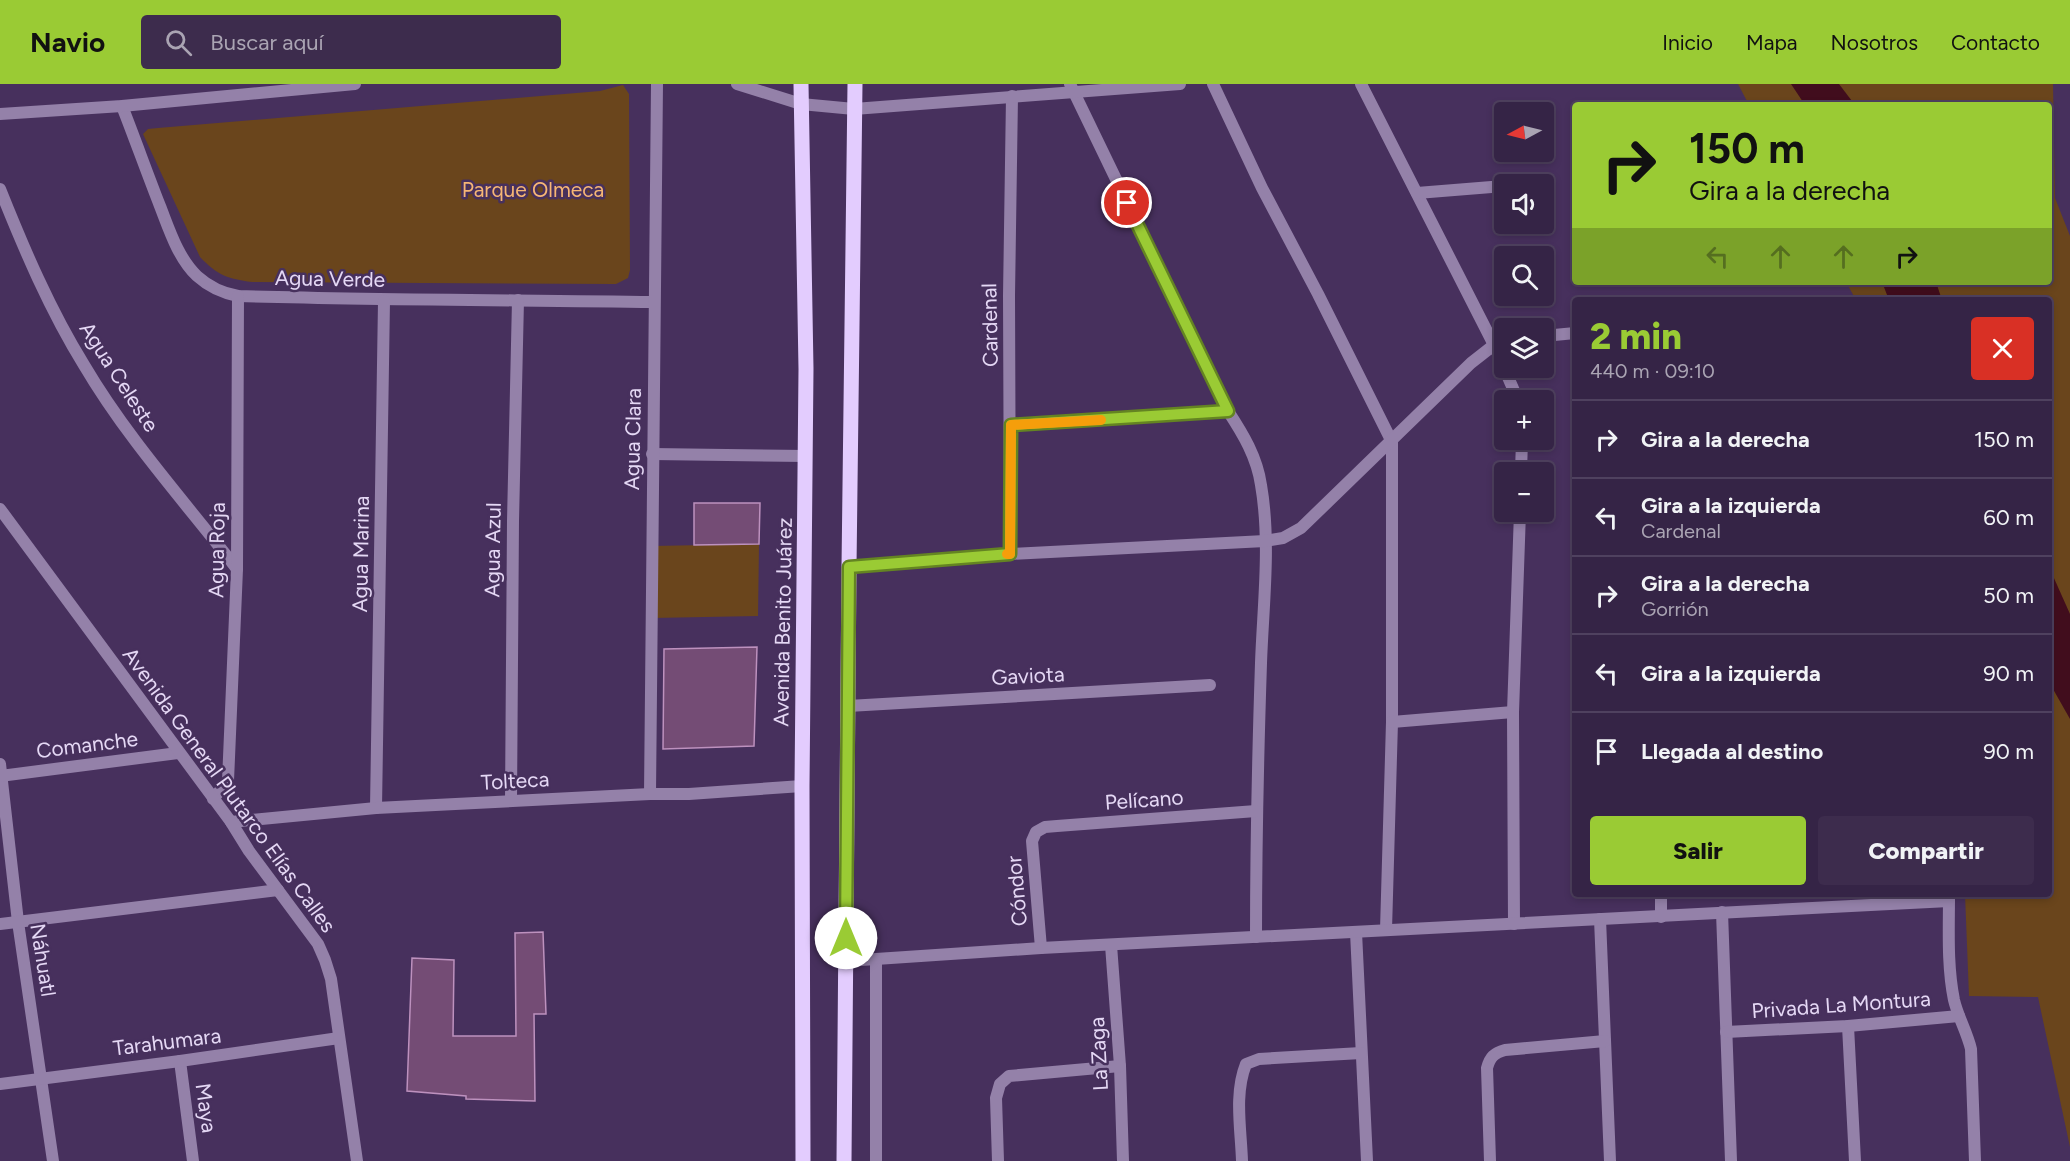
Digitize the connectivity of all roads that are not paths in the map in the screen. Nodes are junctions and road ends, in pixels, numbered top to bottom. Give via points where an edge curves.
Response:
1 (355, 84) edge
2 (657, 84) edge
3 (737, 84) edge
4 (801, 84) edge
5 (855, 84) edge
6 (1180, 84) edge
7 (1213, 84) edge
8 (1361, 84) edge
9 (262, 88) edge
10 (1073, 89) edge
11 (1031, 90) edge
12 (1012, 96) junction
13 (801, 104) junction
14 (122, 106) junction
15 (854, 109) junction
16 (0, 114) edge
17 (1494, 187) edge
18 (0, 189) edge
19 (1417, 193) junction
20 (238, 296) junction
21 (518, 300) junction
22 (384, 301) junction
23 (654, 302) junction
24 (1572, 333) edge
25 (1494, 334) edge
26 (1554, 335) edge
27 (1494, 347) edge
28 (1228, 411) junction
29 (1011, 425) junction
30 (1392, 442) junction
31 (652, 454) junction
32 (806, 456) junction
33 (0, 509) edge
34 (1520, 522) edge
35 (1266, 541) junction
36 (1010, 554) junction
37 (849, 567) junction
38 (237, 569) junction
39 (1210, 685) dead end
40 (848, 706) junction
41 (1513, 712) junction
42 (1392, 722) junction
43 (178, 753) junction
44 (1, 772) edge
45 (802, 786) junction
46 (650, 794) junction
47 (213, 799) junction
48 (511, 801) junction
49 (376, 808) junction
50 (1256, 811) junction
51 (231, 822) junction
52 (1036, 831) joint
53 (278, 890) junction
54 (1661, 897) edge
55 (1808, 897) edge
56 (1949, 898) edge
57 (1808, 908) junction
58 (1722, 912) junction
59 (1661, 916) junction
60 (1600, 919) junction
61 (18, 922) junction
62 (0, 924) edge
63 (1514, 924) junction
64 (1386, 930) junction
65 (1356, 932) junction
66 (1256, 937) junction
67 (1111, 945) junction
68 (1041, 948) junction
69 (876, 960) junction
70 (846, 961) junction
71 (1959, 1016) junction
72 (1848, 1026) junction
73 (1726, 1032) junction
74 (339, 1038) junction
75 (1605, 1041) junction
76 (1361, 1053) junction
77 (180, 1061) junction
78 (1120, 1066) junction
79 (42, 1078) junction
80 (0, 1084) edge
81 (53, 1161) edge
82 (194, 1161) edge
83 (357, 1161) edge
84 (803, 1161) edge
85 (844, 1161) edge
86 (876, 1161) edge
87 (998, 1161) edge
88 (1123, 1161) edge
89 (1242, 1161) edge
90 (1368, 1161) edge
91 (1490, 1161) edge
92 (1610, 1161) edge
93 (1731, 1161) edge
94 (1855, 1161) edge
95 (1975, 1161) edge

1 - 9 street
2 - 23 street, Agua Clara
3 - 13 street
4 - 13 main road, Avenida Benito Juárez
5 - 15 main road
6 - 10 street
7 - 30 street
8 - 19 street
9 - 14 street
10 - 11 street
10 - 28 street
11 - 12 street
12 - 15 street
12 - 29 street, Cardenal
13 - 15 street
13 - 32 main road, Avenida Benito Juárez
14 - 16 street
14 - 20 street, Agua Verde via 183,259 210,286
15 - 37 main road
17 - 19 street
18 - 38 street, Agua Celeste via 28,256 83,365 119,418
19 - 25 street
20 - 22 street, Agua Verde
20 - 38 street, Agua Roja
21 - 22 street, Agua Verde
21 - 23 street, Agua Verde
21 - 48 street, Agua Azul
22 - 49 street, Agua Marina
23 - 31 street, Agua Clara
24 - 26 street
27 - 30 street via 1471,363
28 - 29 street
28 - 35 street via 1255,459
29 - 36 street, Cardenal
30 - 35 street via 1301,528 1283,538
30 - 42 street
31 - 32 street
31 - 46 street, Agua Clara
32 - 45 main road, Avenida Benito Juárez
33 - 43 street, Avenida General Plutarco Elías Calles
34 - 41 street
35 - 36 street
35 - 50 street
36 - 37 street
37 - 40 main road
38 - 47 street, Agua Roja via 228,782
39 - 40 street, Gaviota
40 - 70 main road
41 - 42 street
41 - 63 street
42 - 64 street
43 - 44 street, Comanche
43 - 47 street, Avenida General Plutarco Elías Calles
44 - 61 street, Náhuatl
45 - 46 street, Tolteca
45 - 84 main road, Avenida Benito Juárez
46 - 48 street, Tolteca
47 - 51 street, Avenida General Plutarco Elías Calles
48 - 49 street, Tolteca
49 - 51 street, Tolteca
50 - 52 street, Pelícano via 1046,827
50 - 66 street
51 - 53 street, Avenida General Plutarco Elías Calles
52 - 68 street, Cóndor via 1032,842
53 - 61 street
53 - 74 street, Avenida General Plutarco Elías Calles via 318,944 325,960
54 - 59 street
55 - 57 street
56 - 57 street
56 - 71 street via 1950,976
57 - 58 street
58 - 59 street
58 - 73 street
59 - 60 street
60 - 63 street
60 - 75 street
61 - 62 street
61 - 79 street, Náhuatl
63 - 64 street
64 - 65 street
65 - 66 street
65 - 76 street
66 - 67 street
67 - 68 street
67 - 78 street, La Zaga
68 - 69 street
69 - 70 street
69 - 86 street
70 - 85 main road
71 - 72 street, Privada La Montura
71 - 95 street via 1971,1049
72 - 73 street, Privada La Montura
72 - 94 street
73 - 93 street
74 - 77 street, Tarahumara
74 - 83 street, Avenida General Plutarco Elías Calles
75 - 91 street via 1496,1052 1487,1068
75 - 92 street
76 - 89 street via 1259,1059 1246,1064 1239,1096
76 - 90 street
77 - 79 street, Tarahumara
77 - 82 street, Maya
78 - 87 street via 1009,1076 1000,1084 996,1098
78 - 88 street, La Zaga
79 - 80 street, Tarahumara
79 - 81 street, Náhuatl

